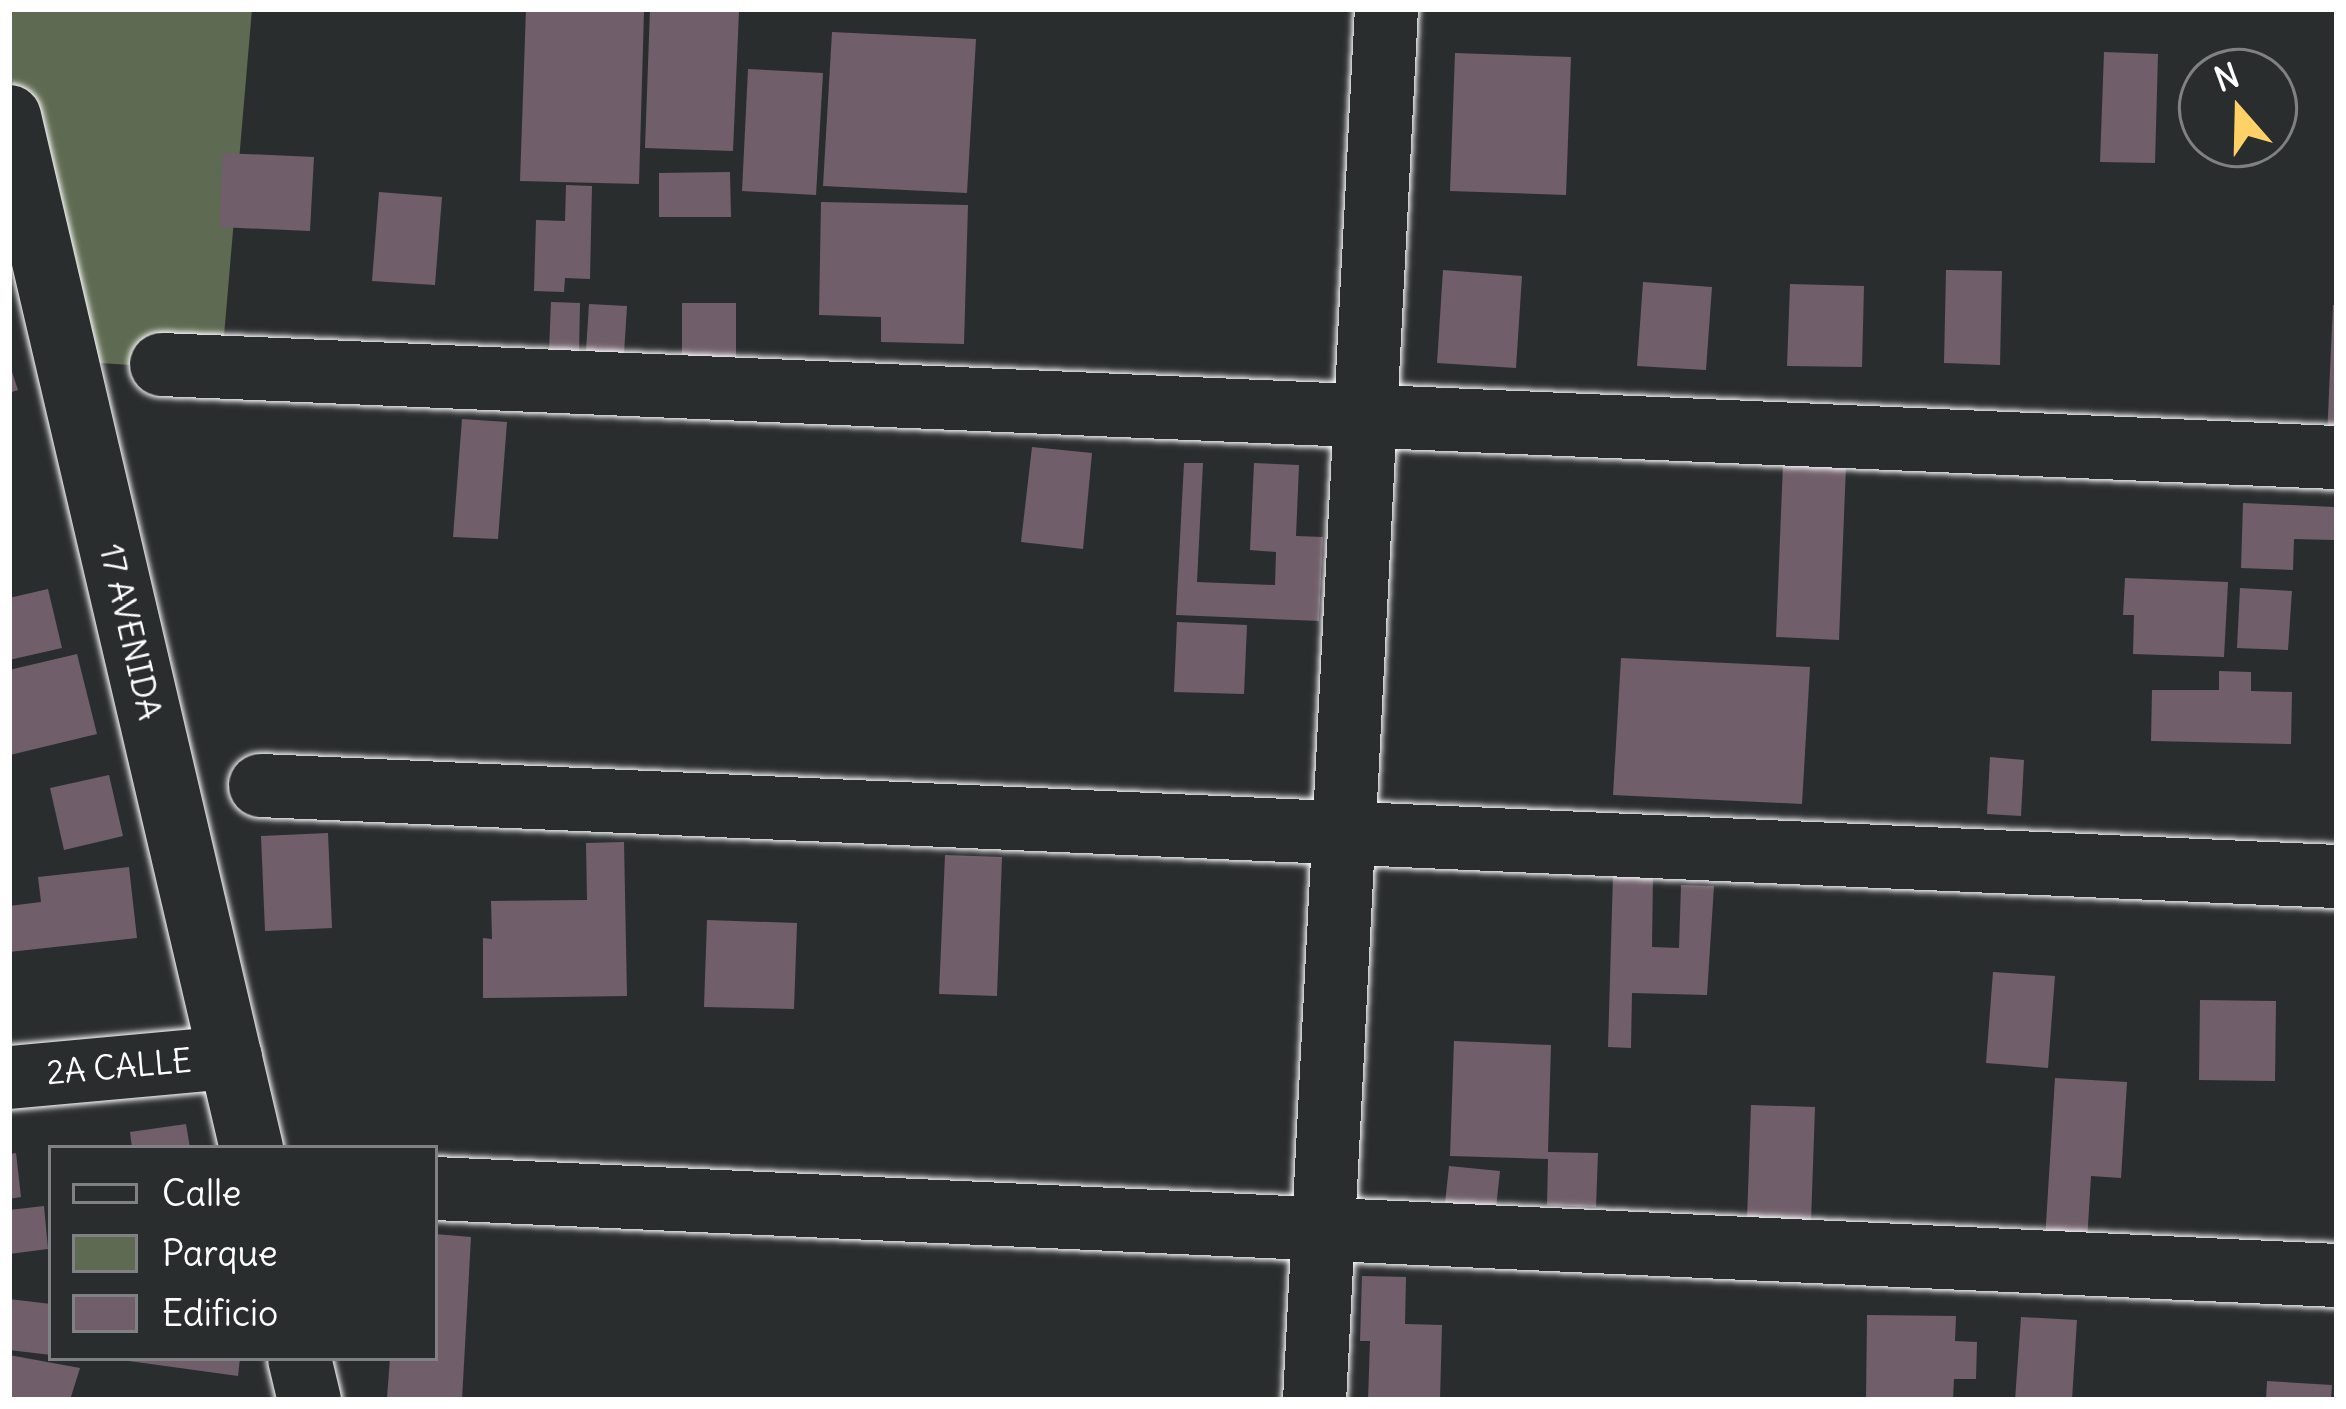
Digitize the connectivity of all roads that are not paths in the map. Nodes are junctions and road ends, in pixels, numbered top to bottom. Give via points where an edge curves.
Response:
1 (1385, 9) edge
2 (9, 116) edge
3 (161, 364) dead end
4 (1365, 416) junction
5 (2337, 457) edge
6 (260, 785) dead end
7 (1344, 832) junction
8 (2337, 876) edge
9 (230, 1057) junction
10 (9, 1077) edge
11 (250, 1145) edge
12 (438, 1188) edge
13 (1323, 1229) junction
14 (2337, 1275) edge
15 (300, 1361) edge
16 (309, 1400) edge
17 (1314, 1400) edge

1 - 4 street
2 - 9 street, 17 AVENIDA
3 - 4 street
4 - 5 street
4 - 7 street
6 - 7 street
7 - 8 street
7 - 13 street
9 - 10 street, 2A CALLE
9 - 11 street, 17 AVENIDA
12 - 13 street
13 - 14 street
13 - 17 street
15 - 16 street

